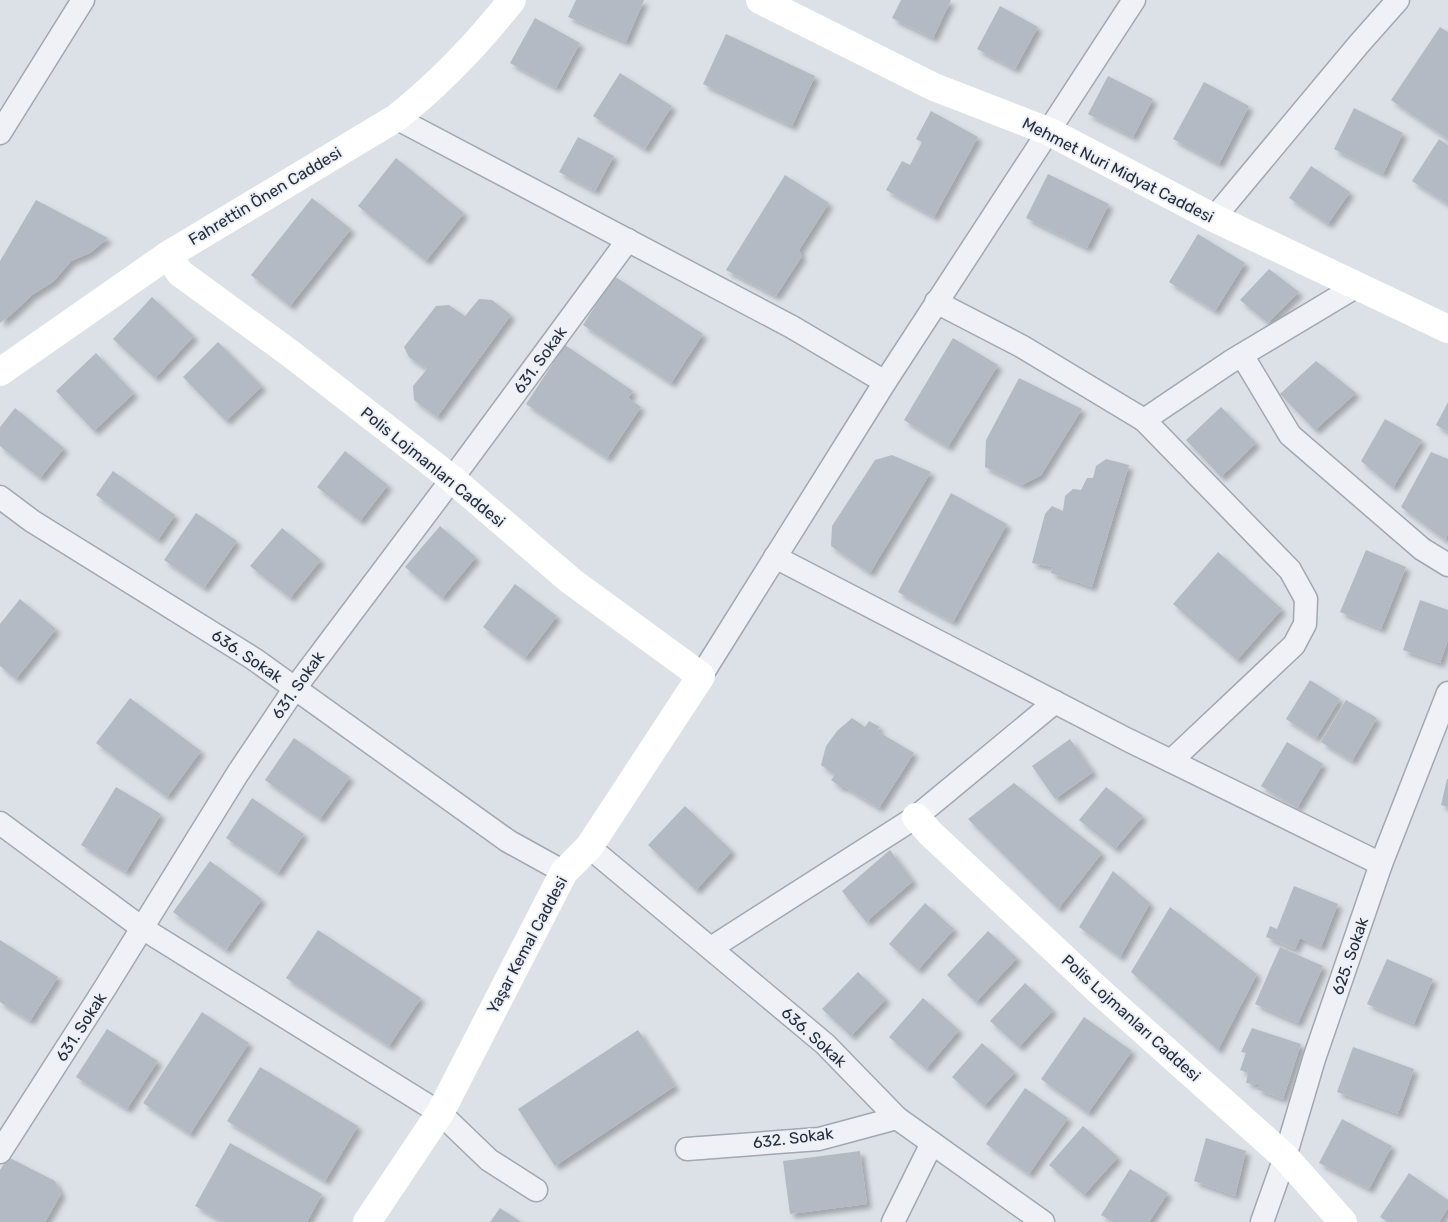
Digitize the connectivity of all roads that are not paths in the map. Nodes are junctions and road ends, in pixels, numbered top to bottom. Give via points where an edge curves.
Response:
1 (83, 0) edge
2 (512, 0) edge
3 (760, 0) edge
4 (1134, 0) edge
5 (1398, 0) edge
6 (396, 118) junction
7 (1048, 130) junction
8 (0, 133) edge
9 (1214, 218) junction
10 (628, 240) junction
11 (168, 255) junction
12 (1357, 286) junction
13 (936, 302) junction
14 (1448, 329) edge
15 (1242, 355) junction
16 (0, 372) edge
17 (885, 382) junction
18 (1144, 420) junction
19 (452, 479) junction
20 (0, 497) edge
21 (775, 557) junction
22 (1448, 565) edge
23 (701, 676) junction
24 (295, 688) junction
25 (1448, 693) edge
26 (1055, 702) junction
27 (1171, 761) junction
28 (916, 817) junction
29 (0, 823) edge
30 (589, 847) junction
31 (1381, 864) junction
32 (564, 872) junction
33 (142, 928) junction
34 (711, 948) junction
35 (440, 1113) junction
36 (897, 1118) junction
37 (932, 1144) junction
38 (687, 1149) dead end
39 (0, 1152) edge
40 (1285, 1157) junction
41 (536, 1190) dead end
42 (367, 1222) edge
43 (893, 1222) edge
44 (1043, 1222) edge
45 (1262, 1222) edge
46 (1343, 1222) edge

1 - 8 street
2 - 6 street, Fahrettin Önen Caddesi via 422,98
3 - 7 street, Mehmet Nuri Midyat Caddesi via 934,87
4 - 7 street
5 - 9 street
6 - 10 street
6 - 11 street, Fahrettin Önen Caddesi
7 - 9 street, Mehmet Nuri Midyat Caddesi
7 - 13 street
9 - 12 street, Mehmet Nuri Midyat Caddesi
10 - 17 street via 792,327
10 - 19 street, 631. Sokak
11 - 16 street, Fahrettin Önen Caddesi
11 - 19 street, Polis Lojmanları Caddesi via 180,274 291,354
12 - 14 street, Mehmet Nuri Midyat Caddesi
12 - 15 street
13 - 17 street
13 - 18 street via 1021,346
15 - 18 street
15 - 22 street via 1290,435 1422,549
17 - 21 street
18 - 27 street via 1290,570 1306,599 1305,624 1294,645
19 - 23 street, Polis Lojmanları Caddesi via 571,581
19 - 24 street, 631. Sokak
20 - 24 street, 636. Sokak via 32,521 254,659
21 - 23 street
21 - 26 street
23 - 30 street, Yaşar Kemal Caddesi
24 - 32 street, 636. Sokak via 508,841
24 - 33 street, 631. Sokak
25 - 31 street, 625. Sokak
26 - 27 street
26 - 28 street
27 - 31 street
28 - 34 street
28 - 40 street, Polis Lojmanları Caddesi via 1098,990
29 - 33 street
30 - 32 street, Yaşar Kemal Caddesi
30 - 34 street, 636. Sokak
31 - 40 street, 625. Sokak via 1314,1059
32 - 35 street, Yaşar Kemal Caddesi
33 - 35 street
33 - 39 street, 631. Sokak
34 - 36 street, 636. Sokak via 825,1044
35 - 41 street via 489,1160
35 - 42 street, Yaşar Kemal Caddesi
36 - 37 street, 636. Sokak
36 - 38 street, 632. Sokak via 819,1139
37 - 43 street
37 - 44 street, 636. Sokak
40 - 45 street, 625. Sokak
40 - 46 street, Polis Lojmanları Caddesi

